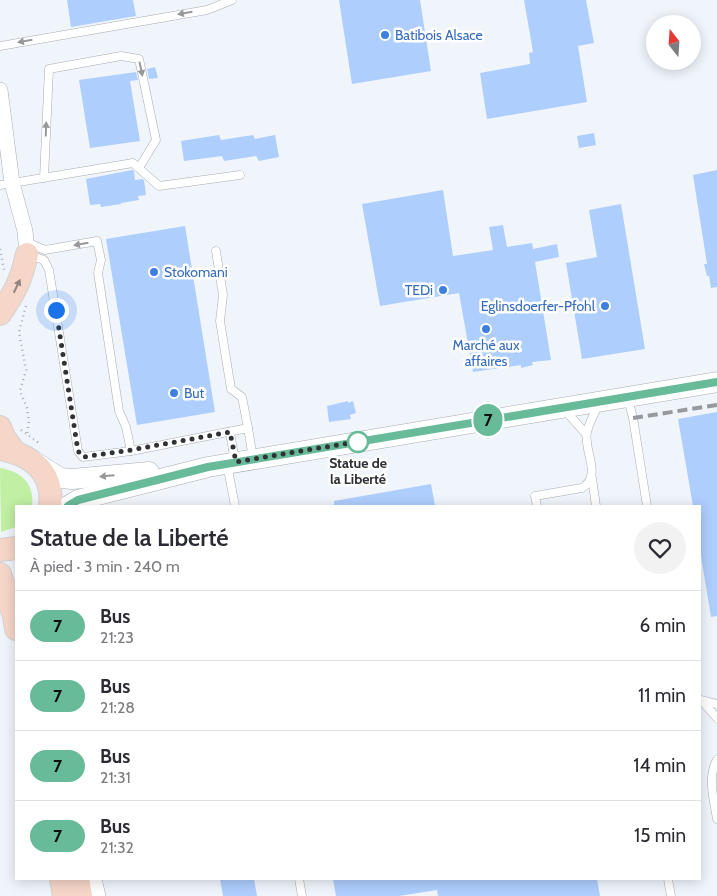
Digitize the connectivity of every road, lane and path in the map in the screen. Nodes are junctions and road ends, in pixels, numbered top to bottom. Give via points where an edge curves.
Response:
1 (232, 0) edge
2 (0, 46) edge
3 (0, 90) edge
4 (139, 168) junction
5 (240, 175) dead end
6 (44, 178) junction
7 (6, 184) edge
8 (27, 248) junction
9 (0, 249) edge
10 (216, 251) dead end
11 (16, 290) junction
12 (0, 314) edge
13 (717, 382) edge
14 (627, 397) junction
15 (600, 401) junction
16 (563, 407) junction
17 (0, 427) edge
18 (248, 428) junction
19 (230, 432) junction
20 (586, 434) junction
21 (19, 449) edge
22 (131, 450) junction
23 (231, 463) junction
24 (592, 476) junction
25 (50, 505) edge
26 (70, 505) edge
27 (235, 505) edge
28 (537, 505) edge
29 (596, 505) edge
30 (647, 505) edge
31 (15, 548) edge
32 (0, 550) edge
33 (0, 574) edge
34 (15, 625) edge
35 (701, 700) edge
36 (717, 704) edge
37 (717, 718) edge
38 (717, 760) edge
39 (717, 819) edge
40 (61, 880) edge
41 (78, 880) edge
42 (94, 880) edge
43 (299, 880) edge
44 (668, 880) edge
45 (64, 896) edge
46 (81, 896) edge
47 (98, 896) edge
48 (302, 896) edge
49 (671, 896) edge

1 -> 2 lane via 207,10
3 - 7 street
4 - 5 lane via 159,186
4 - 6 lane via 133,163
6 -> 4 lane via 49,69 121,56 139,60 156,140
6 - 7 lane
7 - 8 street
11 -> 8 main road
8 - 22 lane via 44,260 49,270 78,451 83,457
22 -> 8 lane via 118,405 98,273 101,260 97,241 45,250
9 - 11 path via 5,274
10 - 18 lane via 223,295 220,321 231,389 242,397
11 - 12 main road
11 - 21 path via 26,309 20,332 26,370 20,391 29,421
13 - 14 main road
14 - 15 main road
14 - 30 lane
15 - 16 main road
15 - 20 lane
16 - 20 lane
16 - 23 main road
17 - 21 main road via 4,437
18 - 19 lane
18 - 23 lane
19 - 22 lane
19 - 23 lane
20 - 24 lane
23 -> 21 main road via 72,479 60,478
21 - 25 main road via 43,473 50,488
23 - 26 main road via 78,500
23 - 27 lane
24 - 28 lane via 589,484 582,488 535,496
24 - 29 lane
31 - 32 main road
33 - 34 main road
35 - 36 lane
35 - 37 lane
38 - 39 lane via 713,766 712,786
40 - 45 main road
41 - 46 main road
42 - 47 street
43 - 48 lane
44 - 49 lane

